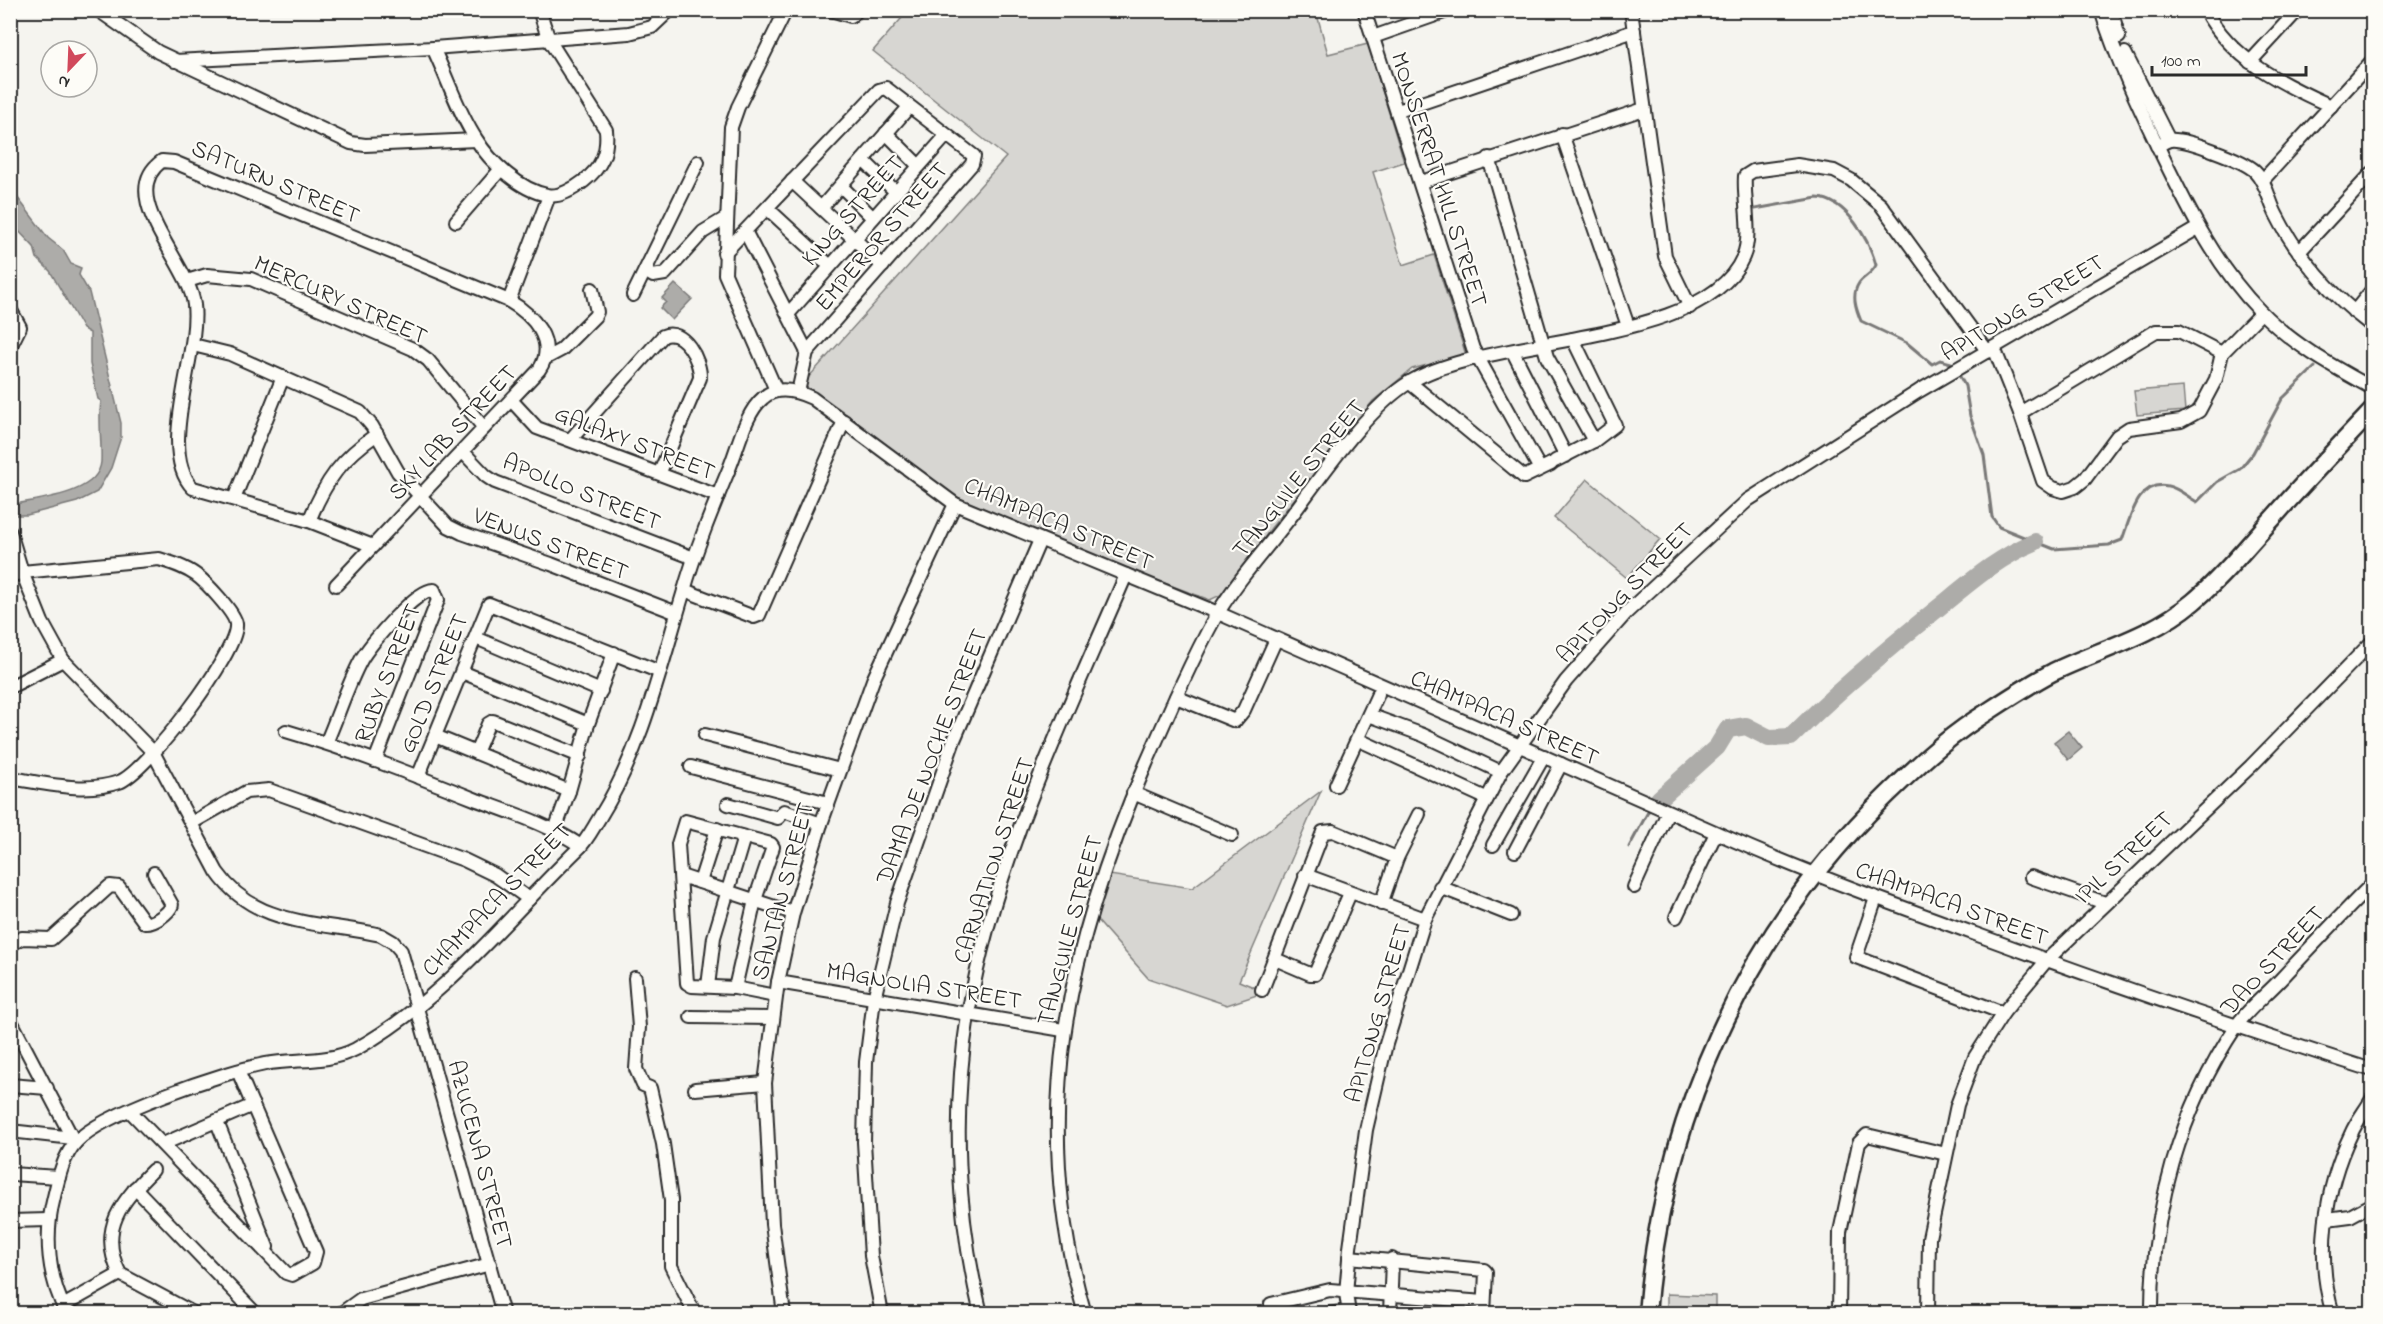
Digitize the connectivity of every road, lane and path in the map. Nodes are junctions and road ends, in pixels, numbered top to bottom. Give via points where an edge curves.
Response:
1 (98, 10) edge
2 (539, 10) edge
3 (670, 10) edge
4 (786, 10) edge
5 (831, 10) edge
6 (858, 10) edge
7 (1364, 10) edge
8 (1450, 10) edge
9 (1631, 10) edge
10 (2101, 10) edge
11 (2111, 10) edge
12 (2205, 10) edge
13 (2298, 10) edge
14 (1634, 32) junction
15 (1373, 37) junction
16 (549, 40) junction
17 (433, 48) junction
18 (175, 61) junction
19 (2373, 61) edge
20 (2250, 62) junction
21 (2331, 106) junction
22 (909, 107) junction
23 (1644, 109) junction
24 (1398, 111) junction
25 (886, 134) junction
26 (1562, 134) junction
27 (946, 136) junction
28 (476, 140) junction
29 (2163, 143) junction
30 (1489, 158) junction
31 (863, 160) junction
32 (698, 162) dead end
33 (919, 166) junction
34 (501, 169) junction
35 (2373, 173) edge
36 (792, 181) junction
37 (2262, 181) junction
38 (1421, 182) junction
39 (841, 186) junction
40 (896, 192) junction
41 (549, 196) junction
42 (821, 208) junction
43 (768, 209) junction
44 (726, 218) junction
45 (873, 218) junction
46 (456, 221) dead end
47 (2198, 228) junction
48 (746, 233) junction
49 (854, 239) junction
50 (2299, 252) junction
51 (724, 253) junction
52 (830, 266) junction
53 (883, 266) junction
54 (645, 271) junction
55 (187, 281) junction
56 (592, 289) dead end
57 (2373, 290) edge
58 (633, 295) dead end
59 (509, 301) junction
60 (1690, 307) junction
61 (10, 309) edge
62 (2354, 312) junction
63 (789, 313) junction
64 (2261, 313) junction
65 (1628, 326) junction
66 (2373, 326) edge
67 (1573, 339) junction
68 (192, 345) junction
69 (1544, 346) junction
70 (10, 347) edge
71 (1991, 350) junction
72 (807, 352) junction
73 (2222, 353) junction
74 (1515, 355) junction
75 (546, 358) junction
76 (1478, 359) junction
77 (283, 377) junction
78 (1409, 382) junction
79 (2373, 388) edge
80 (776, 390) junction
81 (798, 392) junction
82 (512, 400) junction
83 (2373, 411) edge
84 (2020, 413) junction
85 (844, 422) junction
86 (484, 428) junction
87 (377, 434) junction
88 (571, 439) junction
89 (1594, 441) junction
90 (464, 452) junction
91 (1553, 462) junction
92 (660, 472) junction
93 (422, 496) junction
94 (718, 496) junction
95 (234, 499) junction
96 (955, 504) junction
97 (309, 521) junction
98 (10, 532) edge
99 (1040, 540) junction
100 (373, 546) junction
101 (694, 558) junction
102 (16, 574) edge
103 (1126, 575) junction
104 (336, 585) dead end
105 (684, 590) junction
106 (677, 614) junction
107 (1218, 614) junction
108 (476, 638) junction
109 (1276, 639) junction
110 (2373, 642) edge
111 (614, 653) junction
112 (63, 660) junction
113 (462, 672) junction
114 (660, 672) junction
115 (10, 687) edge
116 (601, 691) junction
117 (1378, 694) dead end
118 (1176, 698) junction
119 (1369, 715) junction
120 (588, 724) junction
121 (286, 731) dead end
122 (705, 735) dead end
123 (435, 736) junction
124 (1359, 740) junction
125 (326, 743) junction
126 (1518, 744) junction
127 (153, 752) junction
128 (476, 753) junction
129 (580, 756) junction
130 (1544, 756) junction
131 (375, 761) junction
132 (1561, 764) junction
133 (691, 767) dead end
134 (840, 770) junction
135 (1501, 772) junction
136 (418, 777) junction
137 (10, 778) edge
138 (1336, 785) dead end
139 (569, 791) junction
140 (1133, 793) junction
141 (1486, 798) junction
142 (828, 802) junction
143 (728, 804) dead end
144 (1668, 812) junction
145 (1419, 814) dead end
146 (193, 822) junction
147 (821, 824) junction
148 (555, 830) junction
149 (717, 830) junction
150 (1716, 833) junction
151 (1232, 836) dead end
152 (744, 837) junction
153 (1493, 845) dead end
154 (581, 846) junction
155 (1515, 851) dead end
156 (1397, 858) junction
157 (154, 873) dead end
158 (1305, 875) junction
159 (1813, 875) junction
160 (681, 876) junction
161 (2031, 877) dead end
162 (700, 882) junction
163 (2373, 884) edge
164 (1440, 887) junction
165 (1634, 887) dead end
166 (727, 891) junction
167 (1350, 893) junction
168 (1876, 898) junction
169 (529, 899) junction
170 (755, 900) junction
171 (2105, 903) junction
172 (1381, 904) junction
173 (793, 913) junction
174 (1511, 915) dead end
175 (1676, 917) dead end
176 (1425, 919) junction
177 (10, 945) edge
178 (1275, 959) junction
179 (2047, 960) junction
180 (635, 978) dead end
181 (778, 982) junction
182 (708, 986) junction
183 (735, 988) junction
184 (1262, 990) dead end
185 (775, 996) junction
186 (874, 999) junction
187 (419, 1006) junction
188 (2003, 1013) junction
189 (969, 1014) junction
190 (691, 1017) dead end
191 (771, 1018) junction
192 (10, 1019) edge
193 (2236, 1027) junction
194 (1063, 1030) junction
195 (2373, 1070) edge
196 (238, 1071) junction
197 (765, 1083) junction
198 (10, 1085) edge
199 (47, 1088) junction
200 (695, 1089) dead end
201 (2373, 1099) edge
202 (253, 1105) junction
203 (130, 1111) junction
204 (217, 1122) junction
205 (10, 1131) edge
206 (74, 1140) junction
207 (163, 1144) junction
208 (1946, 1154) junction
209 (153, 1170) dead end
210 (10, 1174) edge
211 (59, 1177) junction
212 (135, 1188) junction
213 (2373, 1204) edge
214 (2327, 1219) junction
215 (48, 1220) junction
216 (10, 1221) edge
217 (270, 1254) junction
218 (1349, 1257) junction
219 (1392, 1259) junction
220 (490, 1264) junction
221 (120, 1274) junction
222 (1346, 1293) junction
223 (1391, 1295) junction
224 (1271, 1304) dead end
225 (1484, 1308) edge
226 (64, 1310) edge
227 (1349, 1312) edge
228 (195, 1314) edge
229 (256, 1314) edge
230 (340, 1314) edge
231 (503, 1314) edge
232 (695, 1314) edge
233 (784, 1314) edge
234 (882, 1314) edge
235 (981, 1314) edge
236 (1084, 1314) edge
237 (1328, 1314) edge
238 (1390, 1314) edge
239 (1647, 1314) edge
240 (1839, 1314) edge
241 (1928, 1314) edge
242 (2152, 1314) edge
243 (2333, 1314) edge

1 - 18 street
2 - 16 street
3 - 16 street via 648,29
4 - 44 street via 731,127
5 - 6 street via 846,16
7 - 15 street, MONSERRAT HILL STREET
8 - 15 street
9 - 14 street
10 - 29 street
11 - 29 street via 2123,49
12 - 20 street via 2217,29
13 - 20 street
14 - 23 street
14 - 24 street
15 - 24 street, MONSERRAT HILL STREET
16 - 17 street
16 - 41 street via 606,129 608,146 598,170 576,188
17 - 18 street
17 - 28 street
18 - 28 street via 351,143
19 - 21 street
20 - 21 street via 2279,83
21 - 37 street
22 - 25 street
22 - 27 street, EMPEROR STREET
22 - 36 street, EMPEROR STREET via 886,88 879,90
23 - 26 street
23 - 60 street via 1665,256
24 - 38 street, MONSERRAT HILL STREET
25 - 31 street
25 - 33 street
26 - 30 street
26 - 65 street
27 - 33 street, KING STREET
27 - 53 street, EMPEROR STREET via 974,156 972,165
28 - 34 street
29 - 37 street via 2237,159
29 - 47 street
30 - 38 street
30 - 69 street
31 - 39 street
31 - 40 street
32 - 54 street
33 - 40 street, KING STREET
34 - 41 street
34 - 46 street
35 - 50 street
36 - 42 street
36 - 43 street, EMPEROR STREET
37 - 50 street via 2276,216
38 - 76 street, MONSERRAT HILL STREET
39 - 42 street
39 - 45 street
40 - 45 street, KING STREET
41 - 59 street
42 - 49 street
43 - 48 street, EMPEROR STREET
43 - 52 street
44 - 51 street
44 - 54 street via 704,232 665,274 653,276
45 - 49 street, KING STREET
47 - 64 street
47 - 71 street, APITONG STREET
48 - 51 street, EMPEROR STREET
48 - 63 street
49 - 52 street, KING STREET
49 - 53 street
50 - 62 street
51 - 80 street via 728,285
52 - 63 street, KING STREET
53 - 72 street, EMPEROR STREET
54 - 58 street
55 - 59 street, SATURN STREET via 147,204 145,182 151,169 162,161 174,162
55 - 68 street, SATURN STREET via 195,306
55 - 86 street, MERCURY STREET via 216,275 251,279 412,348 428,360
56 - 75 street via 595,316 561,350
57 - 62 street
59 - 75 street, SKY LAB STREET via 533,318 544,339
60 - 65 street, TANGUILE STREET
60 - 71 street, TANGUILE STREET via 1714,294 1735,273 1745,254 1748,173 1816,166 1851,180 1881,205
61 - 70 street via 20,327
62 - 66 street
63 - 72 street
64 - 73 street
64 - 79 street via 2319,359
65 - 67 street, TANGUILE STREET
67 - 69 street, TANGUILE STREET
67 - 89 street via 1614,420 1613,429
68 - 77 street, VENUS STREET via 230,354
68 - 95 street, SATURN STREET via 179,424 181,470 192,488
69 - 74 street, TANGUILE STREET
69 - 89 street
71 - 84 street
71 - 126 street, APITONG STREET via 1810,460 1730,514 1627,612 1566,681
72 - 81 street, EMPEROR STREET
73 - 84 street via 2179,332 2156,331
73 - 84 street via 2216,379 2199,411 2181,421 2129,428 2117,436 2085,480 2063,491 2043,482
74 - 76 street, TANGUILE STREET
74 - 91 street
75 - 82 street, SKY LAB STREET
76 - 78 street, TANGUILE STREET
76 - 91 street, MONSERRAT HILL STREET
77 - 87 street, VENUS STREET via 352,407
77 - 95 street
78 - 91 street via 1520,474 1526,477
78 - 107 street, TANGUILE STREET via 1371,417 1330,464
80 - 81 street, CHAMPACA STREET
80 - 94 street, CHAMPACA STREET via 753,411
81 - 85 street, CHAMPACA STREET via 813,398
82 - 86 street, SKY LAB STREET
82 - 88 street, GALAXY STREET via 537,428
83 - 159 main road via 2194,601 2154,630 2053,672 1973,722 1915,768 1856,825
85 - 96 street, CHAMPACA STREET
85 - 105 street via 759,615 754,617
86 - 90 street, SKY LAB STREET
87 - 93 street, VENUS STREET via 398,472
87 - 97 street via 341,462
88 - 92 street, GALAXY STREET
88 - 92 street via 663,336 675,335 682,338 700,371 698,385
89 - 91 street
90 - 93 street, SKY LAB STREET
90 - 101 street, APOLLO STREET via 495,482
92 - 94 street, GALAXY STREET
93 - 100 street, SKY LAB STREET
93 - 106 street, VENUS STREET via 448,526 462,533
94 - 101 street, CHAMPACA STREET
95 - 97 street
96 - 99 street, CHAMPACA STREET
96 - 134 street, SANTAN STREET via 873,680
97 - 100 street
98 - 102 street, AZUCENA STREET
99 - 103 street, CHAMPACA STREET
99 - 186 street, DAMA DE NOCHE STREET via 954,740 897,903
100 - 104 street, SKY LAB STREET
101 - 105 street, CHAMPACA STREET
102 - 112 street, AZUCENA STREET
102 - 127 street via 159,560 198,576 233,614 235,636 219,668
103 - 107 street, CHAMPACA STREET
103 - 189 street, CARNATION STREET via 1046,762 1014,849
105 - 106 street, CHAMPACA STREET
106 - 114 street, CHAMPACA STREET
107 - 109 street, CHAMPACA STREET
107 - 118 street, TANGUILE STREET
108 - 111 street, GOLD STREET via 487,606 493,604
108 - 113 street, GOLD STREET
108 - 116 street
109 - 118 street via 1244,710 1235,721
109 - 126 street, CHAMPACA STREET
110 - 171 street, IPIL STREET via 2251,766
111 - 114 street
111 - 116 street
112 - 115 street
112 - 127 street, AZUCENA STREET
113 - 120 street
113 - 123 street, GOLD STREET
114 - 154 street, CHAMPACA STREET via 640,735 616,790
116 - 120 street
117 - 119 street
118 - 140 street, TANGUILE STREET
119 - 124 street
119 - 135 street via 1423,735
120 - 129 street
121 - 125 street, GOLD STREET
122 - 134 street
123 - 128 street
123 - 136 street, GOLD STREET
124 - 138 street
124 - 141 street
125 - 131 street, GOLD STREET
125 - 131 street, RUBY STREET via 362,658 394,619 423,592 434,590 438,600
126 - 130 street, CHAMPACA STREET
126 - 135 street, APITONG STREET
127 - 137 street via 120,782 82,789
127 - 146 street, AZUCENA STREET
128 - 129 street via 488,724 493,721
128 - 139 street
129 - 139 street
130 - 132 street, CHAMPACA STREET
130 - 153 street
131 - 136 street, GOLD STREET
132 - 144 street, CHAMPACA STREET
132 - 155 street
133 - 142 street
134 - 142 street, SANTAN STREET
135 - 141 street, APITONG STREET
136 - 148 street, GOLD STREET
139 - 148 street
140 - 151 street
140 - 194 street, TANGUILE STREET via 1089,919
141 - 164 street, APITONG STREET
142 - 147 street, SANTAN STREET
143 - 147 street via 775,818 784,811
144 - 150 street, CHAMPACA STREET
144 - 165 street
145 - 156 street
146 - 169 street via 246,792 269,790 464,860 495,875
146 - 187 street, AZUCENA STREET via 223,881 249,903 290,920 373,933 393,942 404,956
147 - 173 street, SANTAN STREET
148 - 154 street, GOLD STREET
149 - 152 street
149 - 160 street via 690,821 682,824 678,844
149 - 162 street
150 - 159 street, CHAMPACA STREET
150 - 175 street
152 - 166 street
152 - 170 street via 773,847
154 - 169 street, CHAMPACA STREET
156 - 158 street via 1327,831 1323,832
156 - 172 street
157 - 177 street via 172,905 151,923 145,923 119,887 110,885 51,939 22,938
158 - 167 street
158 - 178 street
159 - 168 street, CHAMPACA STREET
159 - 239 main road via 1741,985 1709,1056 1671,1168 1654,1242
160 - 162 street
160 - 182 street via 687,983
161 - 171 street
162 - 166 street
163 - 193 street, DAO STREET
164 - 174 street
164 - 176 street, APITONG STREET
166 - 170 street
166 - 182 street via 714,937
167 - 172 street
167 - 178 street via 1315,974
168 - 179 street, CHAMPACA STREET
168 - 188 street via 1856,957
169 - 187 street, CHAMPACA STREET via 488,944
170 - 173 street
170 - 183 street
171 - 179 street, IPIL STREET
172 - 176 street
173 - 181 street, SANTAN STREET
176 - 218 street, APITONG STREET via 1386,1044 1366,1130
178 - 184 street
179 - 188 street, IPIL STREET
179 - 193 street, CHAMPACA STREET
180 - 232 street via 639,1027 636,1068 643,1085 650,1088 663,1144 671,1200 671,1266
181 - 185 street, SANTAN STREET
181 - 186 street, MAGNOLIA STREET
182 - 183 street
183 - 185 street
185 - 191 street, SANTAN STREET
186 - 189 street, MAGNOLIA STREET
186 - 234 street, DAMA DE NOCHE STREET via 866,1062 864,1142 871,1256
187 - 196 street, CHAMPACA STREET via 340,1056 267,1063
187 - 220 street, AZUCENA STREET
188 - 208 street, IPIL STREET via 1975,1057 1957,1105
189 - 194 street, MAGNOLIA STREET
189 - 235 street, CARNATION STREET via 958,1133 967,1246
190 - 191 street
191 - 197 street, SANTAN STREET
192 - 199 street
193 - 195 street, CHAMPACA STREET
193 - 242 street, DAO STREET via 2185,1125 2169,1174 2154,1264
194 - 236 street, TANGUILE STREET via 1057,1116 1058,1181
196 - 202 street
196 - 203 street, CHAMPACA STREET
197 - 200 street
197 - 233 street, SANTAN STREET via 772,1224
198 - 199 street
199 - 206 street
201 - 214 street via 2351,1133 2336,1173
202 - 204 street
202 - 217 street via 316,1252 313,1263 291,1275
203 - 206 street, CHAMPACA STREET
203 - 207 street
204 - 207 street
204 - 217 street
205 - 206 street
206 - 211 street, CHAMPACA STREET
207 - 217 street
208 - 240 street via 1867,1135 1859,1143 1840,1232
208 - 241 street, IPIL STREET via 1929,1238
209 - 212 street
210 - 211 street
211 - 215 street, CHAMPACA STREET
212 - 221 street via 114,1219 111,1235
212 - 229 street
213 - 214 street via 2350,1216
214 - 243 street via 2323,1257
215 - 216 street
215 - 226 street, CHAMPACA STREET via 49,1252
218 - 219 street
218 - 222 street, APITONG STREET
219 - 223 street
219 - 225 street via 1484,1270
220 - 230 street via 361,1299
220 - 231 street, AZUCENA STREET
221 - 226 street
221 - 228 street
222 - 223 street
222 - 224 street via 1330,1290
222 - 227 street, APITONG STREET
223 - 225 street
223 - 238 street
227 - 237 street

